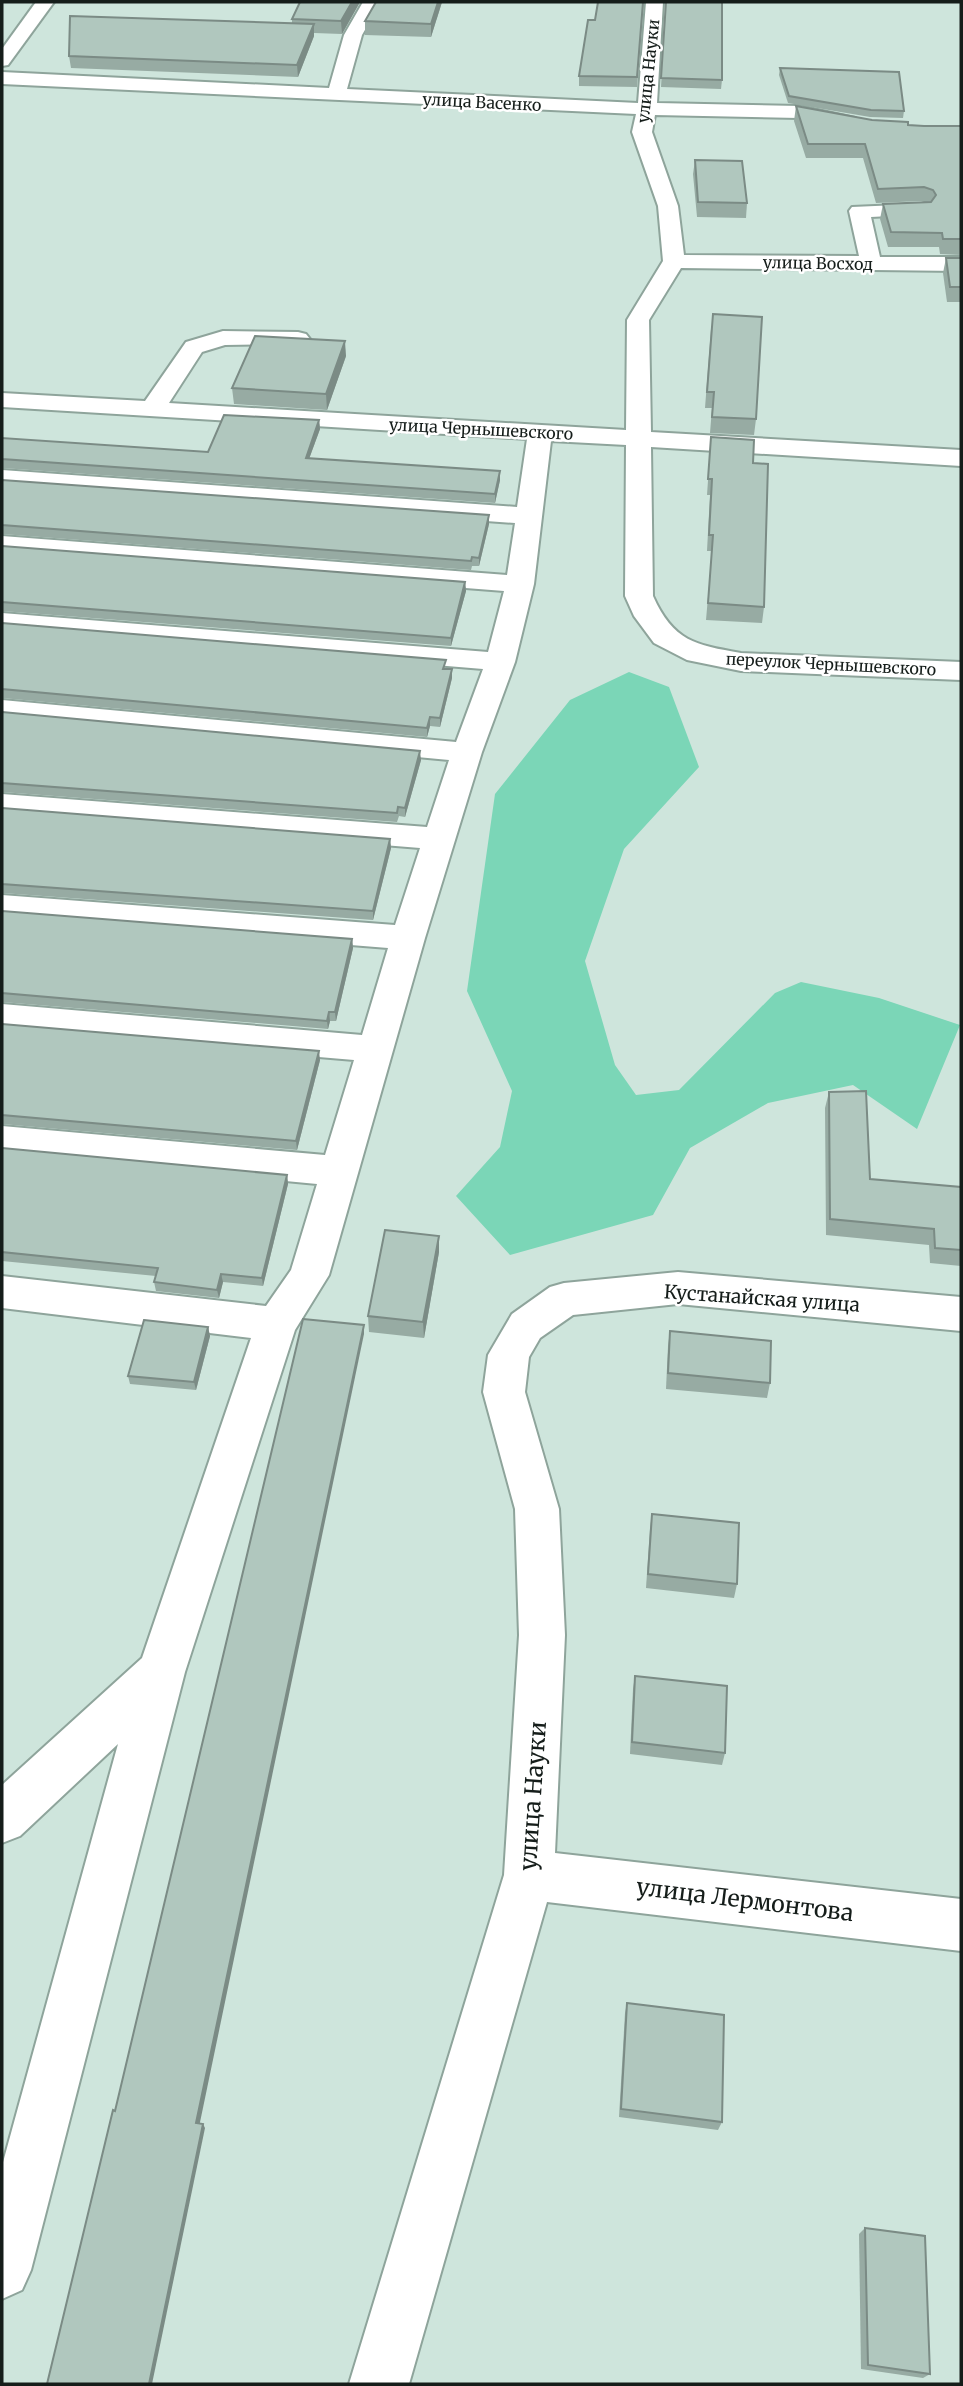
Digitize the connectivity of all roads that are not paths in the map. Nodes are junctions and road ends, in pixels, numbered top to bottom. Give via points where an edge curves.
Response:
1 (45, 2) edge
2 (372, 2) edge
3 (655, 2) edge
4 (2, 61) edge
5 (2, 78) edge
6 (336, 96) junction
7 (647, 110) junction
8 (741, 127) dead end
9 (921, 210) edge
10 (674, 261) junction
11 (872, 263) junction
12 (961, 264) edge
13 (298, 339) edge
14 (2, 400) edge
15 (152, 411) junction
16 (540, 432) junction
17 (639, 439) junction
18 (961, 458) edge
19 (2, 478) edge
20 (530, 516) junction
21 (2, 544) edge
22 (520, 584) junction
23 (2, 621) edge
24 (500, 662) junction
25 (961, 671) edge
26 (2, 709) edge
27 (467, 752) junction
28 (2, 804) edge
29 (441, 839) junction
30 (2, 906) edge
31 (408, 938) junction
32 (2, 1017) edge
33 (374, 1049) junction
34 (2, 1140) edge
35 (339, 1171) junction
36 (2, 1292) edge
37 (564, 1299) joint
38 (961, 1314) edge
39 (276, 1324) junction
40 (161, 1672) junction
41 (2, 1818) edge
42 (529, 1875) junction
43 (961, 1925) edge
44 (2, 2270) edge
45 (379, 2384) edge

1 - 4 street
2 - 6 street via 353,35
3 - 7 street, улица Науки
5 - 6 street, улица Васенко
6 - 7 street, улица Васенко
7 - 8 street, улица Васенко via 799,112 870,127
7 - 10 street, улица Науки via 642,132 668,206
9 - 11 street via 859,211
10 - 11 street, улица Восход
10 - 17 street via 638,320
11 - 12 street, улица Восход
13 - 15 street via 223,338 194,347
14 - 15 street, улица Чернышевского
15 - 16 street, улица Чернышевского
16 - 17 street, улица Чернышевского
16 - 20 street
17 - 18 street, улица Чернышевского
17 - 25 street, переулок Чернышевского via 639,596 664,637 696,654 741,662
19 - 20 street
20 - 22 street
21 - 22 street
22 - 24 street
23 - 24 street
24 - 27 street
26 - 27 street
27 - 29 street
28 - 29 street
29 - 31 street
30 - 31 street
31 - 33 street
32 - 33 street
33 - 35 street
34 - 35 street
35 - 39 street via 309,1275
36 - 39 street
37 - 38 street, Кустанайская улица via 678,1287
37 - 42 street, улица Науки via 526,1325 509,1355 504,1392 537,1508 542,1635
39 - 40 street
40 - 41 street
40 - 44 street
42 - 43 street, улица Лермонтова
42 - 45 street, улица Науки

